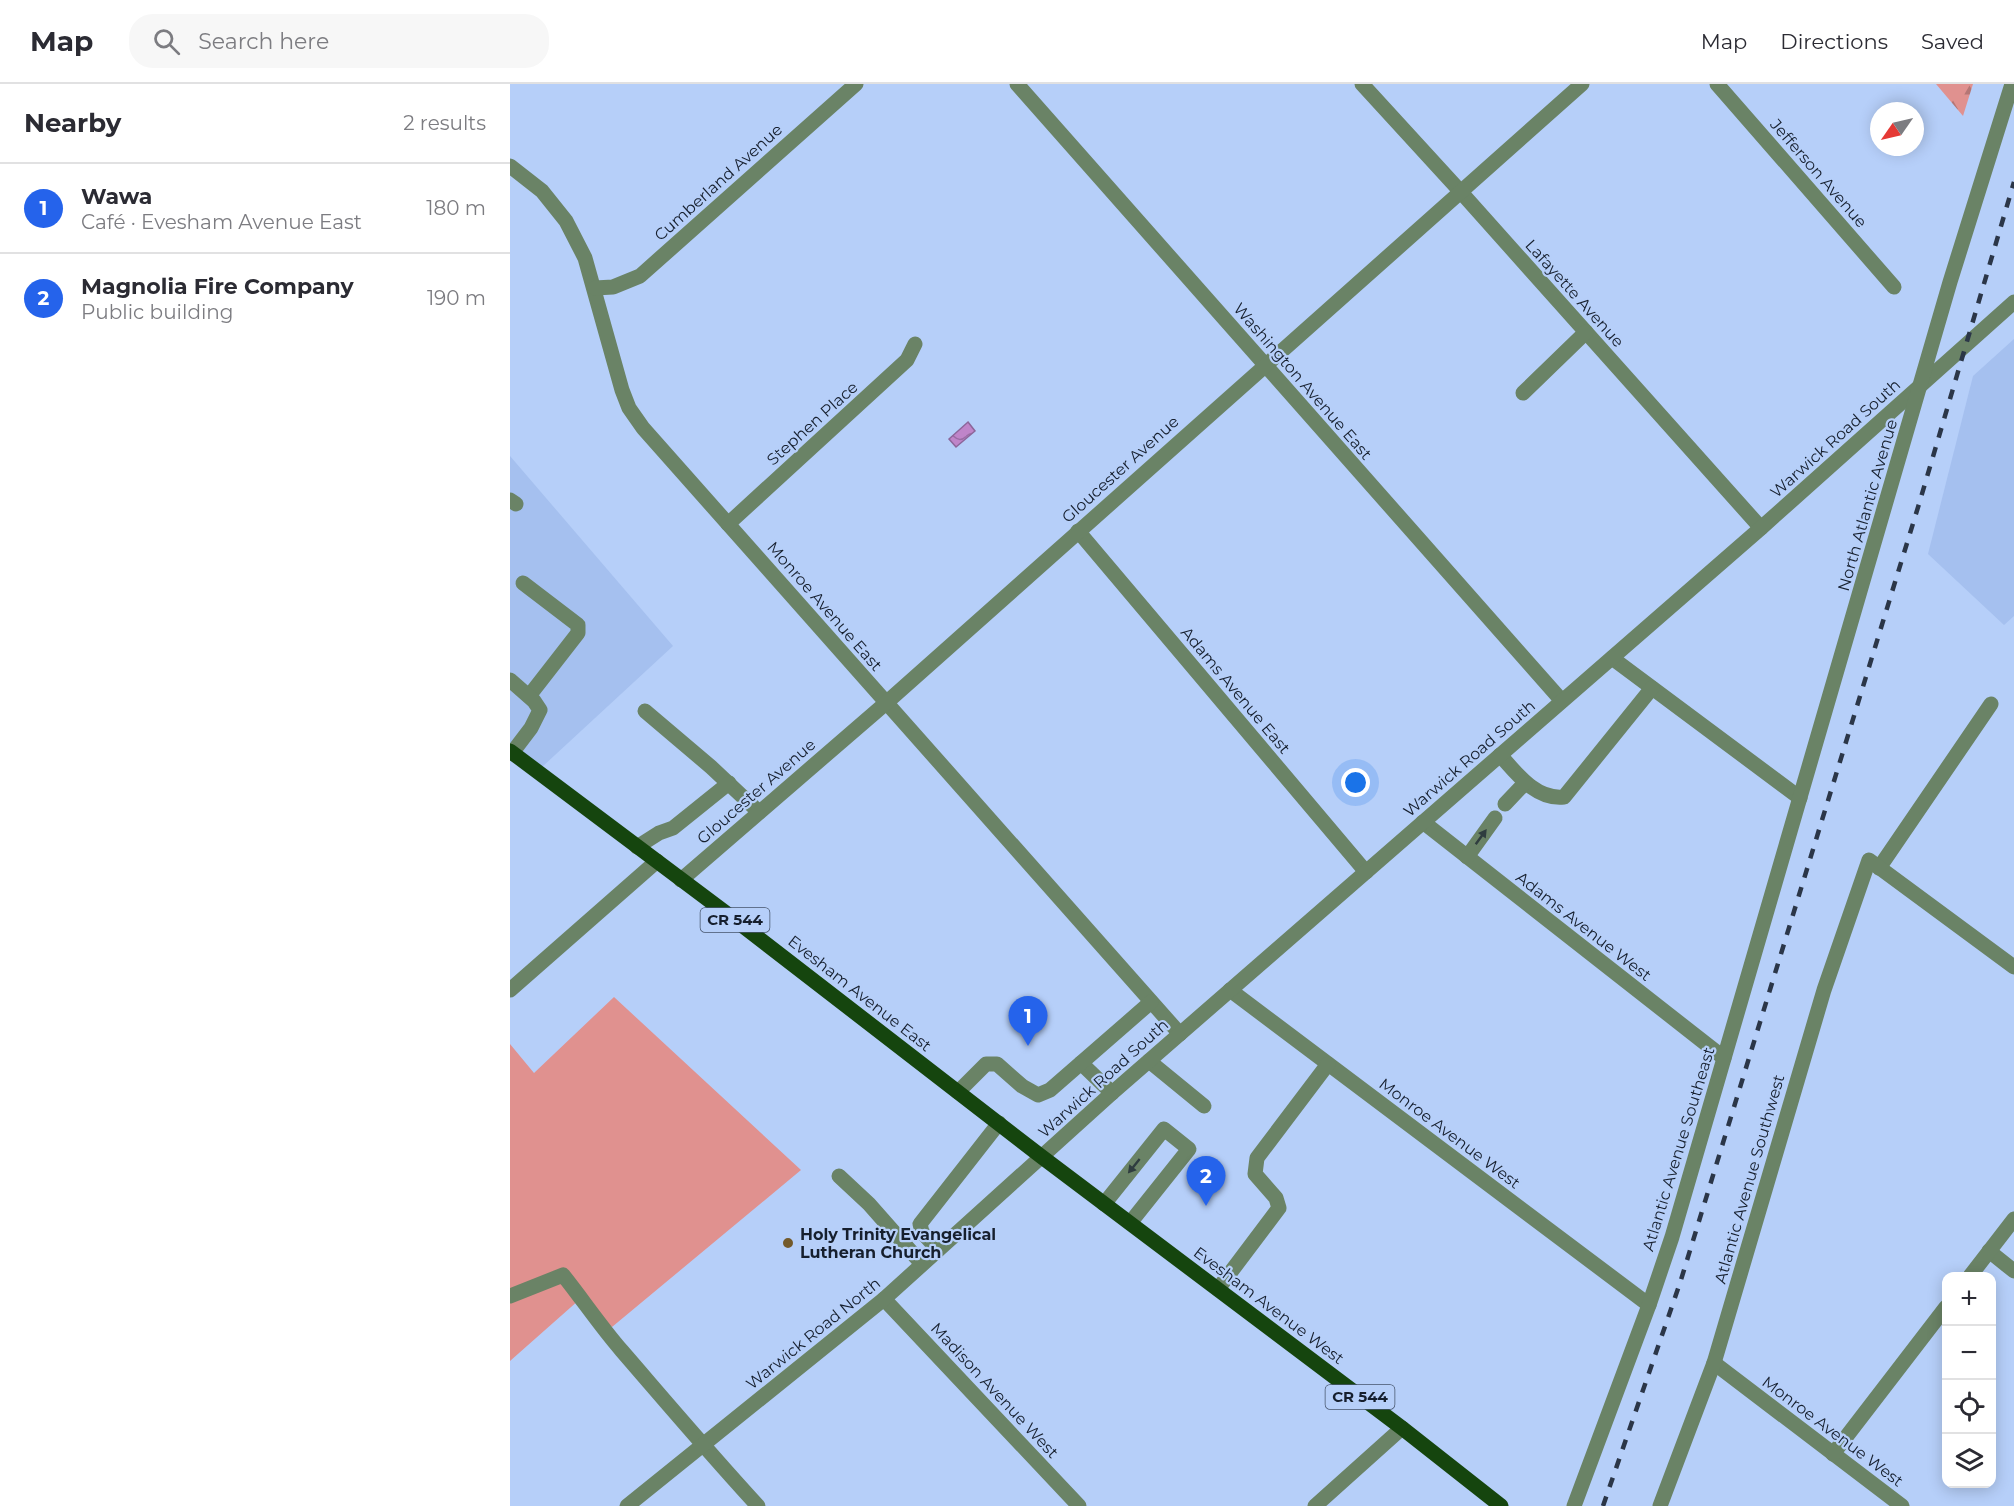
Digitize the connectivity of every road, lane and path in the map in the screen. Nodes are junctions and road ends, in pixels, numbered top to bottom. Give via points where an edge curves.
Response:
1 (856, 84) edge
2 (1017, 84) edge
3 (1362, 84) edge
4 (1582, 84) edge
5 (1717, 84) edge
6 (2012, 84) edge
7 (510, 166) edge
8 (1460, 191) junction
9 (1894, 286) dead end
10 (595, 288) junction
11 (2014, 303) edge
12 (1586, 332) junction
13 (915, 344) dead end
14 (1265, 364) junction
15 (1920, 386) junction
16 (1523, 393) dead end
17 (728, 524) junction
18 (1761, 528) junction
19 (1078, 531) junction
20 (523, 583) dead end
21 (1612, 658) junction
22 (510, 680) edge
23 (1652, 688) junction
24 (529, 696) junction
25 (1562, 701) junction
26 (886, 703) junction
27 (1991, 704) dead end
28 (645, 711) dead end
29 (511, 752) edge
30 (1500, 755) junction
31 (729, 783) junction
32 (1526, 783) junction
33 (1800, 798) junction
34 (1505, 804) dead end
35 (759, 812) junction
36 (1495, 818) dead end
37 (1423, 822) junction
38 (637, 847) junction
39 (1467, 856) junction
40 (657, 861) junction
41 (1874, 864) junction
42 (1366, 872) junction
43 (681, 880) junction
44 (2014, 967) edge
45 (510, 990) edge
46 (1230, 990) junction
47 (1151, 1002) junction
48 (1180, 1034) junction
49 (1724, 1058) junction
50 (1149, 1061) junction
51 (1081, 1063) junction
52 (1328, 1064) junction
53 (958, 1092) junction
54 (1112, 1093) junction
55 (1204, 1106) dead end
56 (999, 1123) junction
57 (1042, 1157) junction
58 (838, 1176) dead end
59 (1104, 1204) junction
60 (2014, 1219) edge
61 (1130, 1223) junction
62 (938, 1250) junction
63 (1989, 1251) junction
64 (922, 1264) junction
65 (2014, 1271) edge
66 (1973, 1272) edge
67 (1218, 1289) junction
68 (510, 1296) edge
69 (885, 1299) junction
70 (1649, 1305) junction
71 (1942, 1312) edge
72 (1714, 1363) junction
73 (1402, 1428) junction
74 (703, 1446) junction
75 (1833, 1454) junction
76 (627, 1506) edge
77 (758, 1506) edge
78 (1079, 1506) edge
79 (1315, 1506) edge
80 (1501, 1506) edge
81 (1574, 1506) edge
82 (1660, 1506) edge
83 (1902, 1506) edge

1 - 10 street, Cumberland Avenue via 640,276 614,287
2 - 14 street, Washington Avenue East
3 - 8 street, Lafayette Avenue
4 - 8 street, Gloucester Avenue
5 - 9 street, Jefferson Avenue
6 - 15 street, North Atlantic Avenue
7 - 10 street, Monroe Avenue East via 542,191 566,221
8 - 12 street, Lafayette Avenue
8 - 14 street, Gloucester Avenue
10 - 17 street, Monroe Avenue East via 629,408
11 - 15 street, Warwick Road South
12 - 16 street
12 - 18 street, Lafayette Avenue
13 - 17 street, Stephen Place via 907,360
14 - 19 street, Gloucester Avenue
14 - 25 street, Washington Avenue East
15 - 18 street, Warwick Road South
15 - 33 street, North Atlantic Avenue
17 - 26 street, Monroe Avenue East
18 - 21 street, Warwick Road South
19 - 26 street, Gloucester Avenue
19 - 42 street, Adams Avenue East
20 - 24 street via 578,625 578,633
21 - 23 street
21 - 25 street, Warwick Road South
22 - 24 street
23 - 32 street via 1564,797 1551,798
23 - 33 street
24 - 29 street via 540,710
25 - 30 street, Warwick Road South
26 - 35 street, Gloucester Avenue
26 - 47 street, Monroe Avenue East
27 - 41 street, Atlantic Avenue Southwest
28 - 31 street
29 - 38 main road, Evesham Avenue East / CR 544
30 - 32 street
30 - 37 street, Warwick Road South
31 - 35 street
31 - 38 street via 673,828
32 - 34 street
33 - 49 street, Atlantic Avenue Southeast
35 - 43 street, Gloucester Avenue
39 -> 36 street
37 - 39 street, Adams Avenue West
37 - 42 street, Warwick Road South
38 - 40 main road, Evesham Avenue East / CR 544
39 - 49 street, Adams Avenue West
40 - 43 main road, Evesham Avenue East / CR 544
40 - 45 street
41 - 44 street
41 - 72 street, Atlantic Avenue Southwest via 1824,990
42 - 46 street, Warwick Road South
43 - 53 main road, Evesham Avenue East / CR 544
46 - 48 street, Warwick Road South
46 - 52 street, Monroe Avenue West
47 - 48 street, Monroe Avenue East
47 - 51 street
48 - 50 street, Warwick Road South
49 - 70 street, Atlantic Avenue Southeast
50 - 54 street, Warwick Road South
50 - 55 street
51 - 53 street via 1050,1090 1038,1095 997,1064 986,1064
51 - 54 street
52 - 67 street via 1257,1158 1255,1174 1276,1198 1279,1208
52 - 70 street, Monroe Avenue West
53 - 56 main road, Evesham Avenue East / CR 544
54 - 57 street, Warwick Road South
56 - 57 main road, Evesham Avenue East / CR 544
56 - 62 street via 920,1224
57 - 59 main road, Evesham Avenue West / CR 544
57 - 62 street, Warwick Road North
58 - 64 street via 869,1204
59 - 61 main road, Evesham Avenue West / CR 544
61 -> 59 street via 1189,1149 1164,1129
60 - 63 street
61 - 67 main road, Evesham Avenue West / CR 544
62 - 64 street, Warwick Road North
63 - 65 street
63 - 66 street
64 - 69 street, Warwick Road North
67 - 73 main road, Evesham Avenue West / CR 544
68 - 74 street via 563,1275
69 - 74 street, Warwick Road North
69 - 78 street, Madison Avenue West
70 - 81 street, Atlantic Avenue Southeast
71 - 75 street
72 - 75 street, Monroe Avenue West
72 - 82 street, Atlantic Avenue Southwest
73 - 79 street
73 - 80 main road, Evesham Avenue West / CR 544
74 - 76 street, Warwick Road North
74 - 77 street
75 - 83 street, Monroe Avenue West

